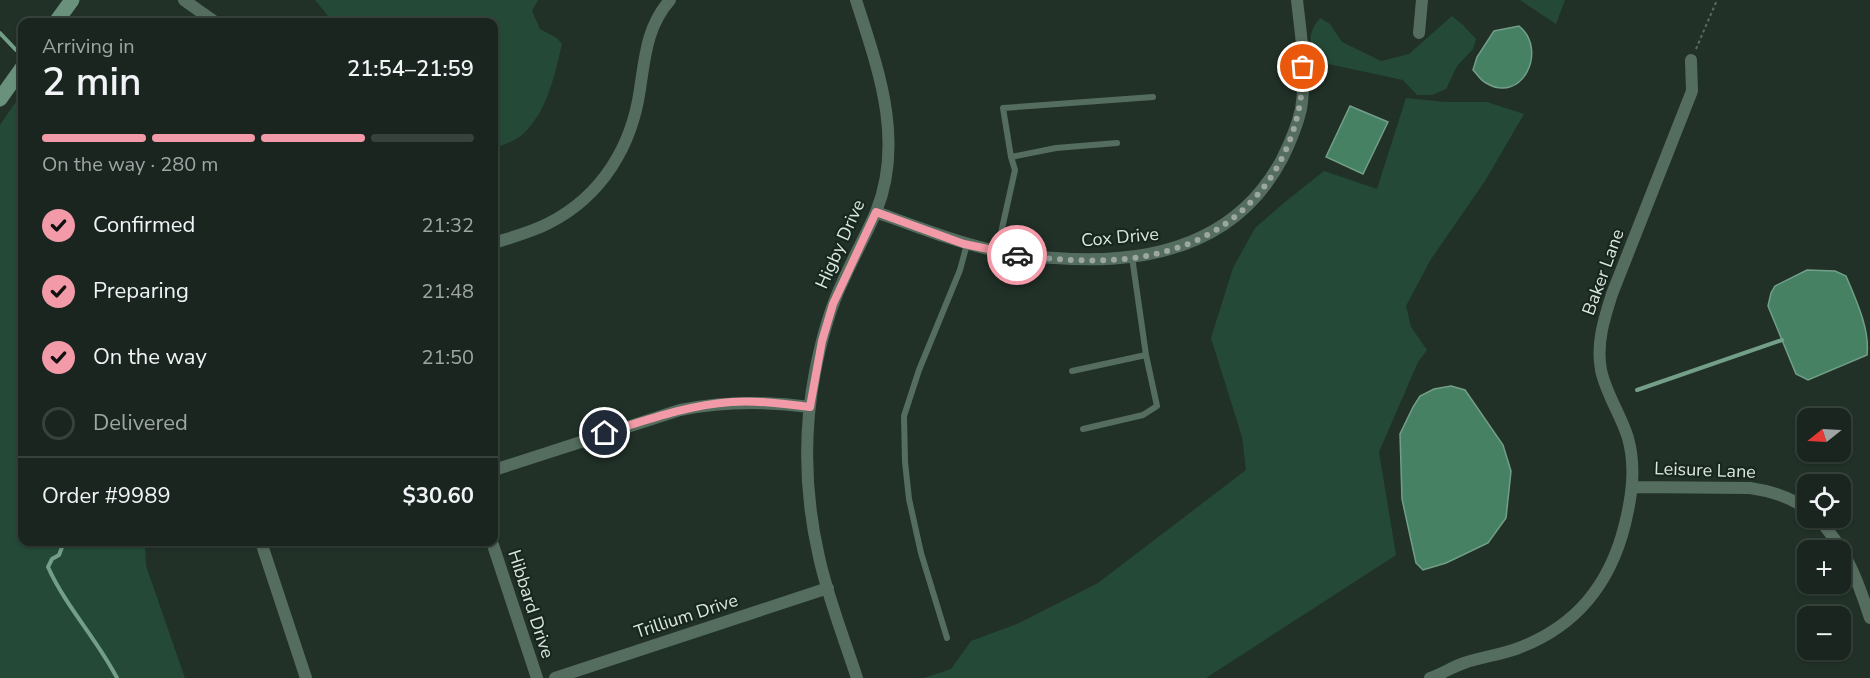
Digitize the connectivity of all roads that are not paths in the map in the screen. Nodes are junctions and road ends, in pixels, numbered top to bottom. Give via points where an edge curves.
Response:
1 (72, 0) edge
2 (184, 0) edge
3 (670, 0) edge
4 (856, 0) edge
5 (1297, 0) edge
6 (1422, 0) edge
7 (59, 18) edge
8 (209, 18) edge
9 (1419, 33) dead end
10 (1691, 60) road end
11 (18, 74) edge
12 (1153, 97) dead end
13 (0, 99) edge
14 (1118, 143) dead end
15 (1011, 157) junction
16 (876, 212) junction
17 (498, 242) edge
18 (967, 244) junction
19 (997, 251) junction
20 (1132, 257) junction
21 (1146, 356) junction
22 (1072, 371) dead end
23 (810, 407) junction
24 (1083, 429) dead end
25 (498, 469) edge
26 (1633, 487) junction
27 (1797, 503) edge
28 (1826, 528) edge
29 (262, 546) edge
30 (493, 546) edge
31 (828, 588) junction
32 (1870, 618) edge
33 (947, 638) dead end
34 (306, 678) edge
35 (537, 678) edge
36 (555, 678) edge
37 (857, 678) edge
38 (1430, 678) edge

1 - 7 main road
2 - 8 street
3 - 17 street via 651,33 633,122 611,170 561,217
4 - 16 street, Higby Drive via 879,71 889,134 884,186
5 - 20 street, Cox Drive via 1303,52 1301,108 1289,146 1275,172 1252,201 1219,228 1168,251
6 - 9 street
10 - 26 street, Baker Lane via 1692,92 1601,328 1601,371 1628,439
11 - 13 main road
12 - 15 lane via 1003,108
14 - 15 lane via 1056,148
15 - 19 lane via 1015,170
16 - 18 street, Cox Drive
16 - 23 street, Higby Drive via 833,304 819,352
18 - 19 street, Cox Drive
18 - 33 lane via 904,416 909,499
19 - 20 street, Cox Drive via 1071,260
20 - 21 lane
21 - 22 lane
21 - 24 lane via 1157,406 1143,415
23 - 25 street via 752,402 707,405 650,418
23 - 31 street, Higby Drive via 809,503
26 - 27 street, Leisure Lane via 1760,489
26 - 38 street, Baker Lane via 1615,555 1583,608 1536,641
28 - 32 street via 1851,567
29 - 34 street
30 - 35 street, Hibbard Drive
31 - 36 street, Trillium Drive
31 - 37 street, Higby Drive

